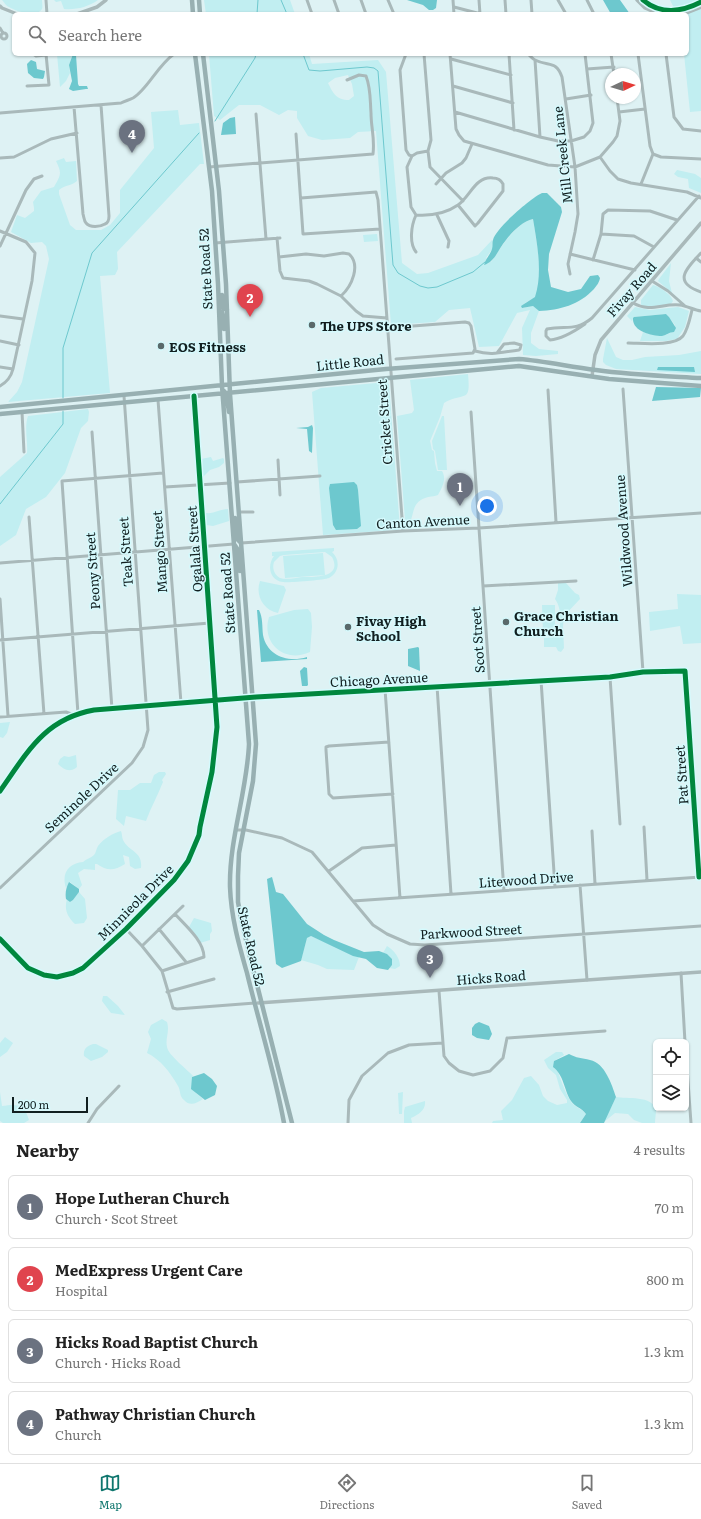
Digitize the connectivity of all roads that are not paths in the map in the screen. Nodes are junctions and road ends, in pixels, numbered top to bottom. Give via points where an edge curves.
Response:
1 (46, 0) edge
2 (106, 0) edge
3 (192, 0) edge
4 (199, 0) edge
5 (307, 0) edge
6 (334, 0) edge
7 (361, 0) edge
8 (388, 0) edge
9 (453, 0) edge
10 (479, 0) edge
11 (505, 0) edge
12 (530, 0) edge
13 (558, 0) edge
14 (588, 0) edge
15 (637, 0) edge
16 (643, 0) edge
17 (701, 2) edge
18 (0, 6) edge
19 (454, 7) junction
20 (701, 7) edge
21 (13, 12) edge
22 (47, 12) edge
23 (83, 12) edge
24 (193, 12) edge
25 (200, 12) edge
26 (311, 12) edge
27 (338, 12) edge
28 (365, 12) edge
29 (393, 12) edge
30 (454, 12) edge
31 (473, 12) edge
32 (480, 12) edge
33 (506, 12) edge
34 (532, 12) edge
35 (565, 12) edge
36 (593, 12) edge
37 (654, 12) edge
38 (662, 12) edge
39 (689, 12) edge
40 (0, 28) edge
41 (3, 33) dead end
42 (46, 56) edge
43 (171, 56) edge
44 (195, 56) edge
45 (203, 56) edge
46 (405, 56) edge
47 (424, 56) edge
48 (450, 56) edge
49 (509, 56) edge
50 (530, 56) edge
51 (585, 56) edge
52 (611, 56) edge
53 (638, 56) edge
54 (666, 56) edge
55 (451, 59) junction
56 (535, 60) junction
57 (614, 67) joint
58 (587, 69) junction
59 (511, 75) junction
60 (347, 80) dead end
61 (27, 86) dead end
62 (453, 86) junction
63 (591, 95) junction
64 (566, 99) junction
65 (513, 103) junction
66 (618, 104) edge
67 (101, 105) junction
68 (74, 106) junction
69 (645, 109) junction
70 (455, 112) junction
71 (620, 112) junction
72 (0, 114) edge
73 (256, 114) dead end
74 (514, 130) junction
75 (701, 131) edge
76 (76, 133) junction
77 (296, 134) dead end
78 (540, 138) junction
79 (571, 141) junction
80 (472, 144) junction
81 (428, 151) junction
82 (653, 154) junction
83 (412, 156) junction
84 (0, 158) edge
85 (600, 158) junction
86 (701, 159) edge
87 (298, 160) junction
88 (260, 163) junction
89 (217, 166) junction
90 (575, 166) junction
91 (209, 167) junction
92 (42, 176) dead end
93 (441, 179) junction
94 (436, 184) dead end
95 (641, 184) junction
96 (700, 197) edge
97 (301, 198) junction
98 (462, 201) junction
99 (458, 205) junction
100 (416, 215) junction
101 (437, 215) junction
102 (677, 220) junction
103 (701, 223) edge
104 (380, 229) junction
105 (0, 231) edge
106 (5, 233) junction
107 (601, 234) junction
108 (266, 239) junction
109 (215, 243) junction
110 (223, 243) junction
111 (0, 246) edge
112 (448, 247) dead end
113 (654, 247) junction
114 (416, 252) dead end
115 (701, 253) edge
116 (570, 254) junction
117 (279, 257) junction
118 (696, 258) junction
119 (594, 260) junction
120 (701, 262) edge
121 (635, 270) junction
122 (570, 274) dead end
123 (652, 281) junction
124 (218, 286) junction
125 (701, 292) edge
126 (341, 296) junction
127 (633, 303) junction
128 (688, 308) junction
129 (227, 310) junction
130 (692, 310) junction
131 (701, 311) edge
132 (219, 312) junction
133 (0, 316) edge
134 (387, 318) junction
135 (23, 319) junction
136 (585, 324) junction
137 (387, 328) junction
138 (227, 338) junction
139 (0, 341) edge
140 (628, 343) dead end
141 (19, 345) junction
142 (475, 351) junction
143 (497, 353) junction
144 (433, 357) junction
145 (396, 359) dead end
146 (433, 366) junction
147 (0, 367) edge
148 (13, 369) junction
149 (390, 369) junction
150 (593, 370) junction
151 (592, 376) junction
152 (391, 378) junction
153 (701, 378) edge
154 (230, 385) junction
155 (0, 386) edge
156 (222, 386) junction
157 (701, 386) edge
158 (623, 389) dead end
159 (548, 390) dead end
160 (226, 394) junction
161 (124, 396) junction
162 (194, 396) junction
163 (158, 400) junction
164 (124, 402) junction
165 (0, 407) edge
166 (22, 412) junction
167 (471, 412) dead end
168 (0, 414) edge
169 (92, 432) dead end
170 (24, 452) dead end
171 (228, 454) junction
172 (278, 460) dead end
173 (164, 473) junction
174 (130, 476) junction
175 (320, 476) dead end
176 (95, 478) junction
177 (279, 479) junction
178 (237, 482) junction
179 (230, 483) junction
180 (200, 485) junction
181 (165, 487) junction
182 (230, 490) junction
183 (280, 495) dead end
184 (232, 505) junction
185 (239, 512) junction
186 (253, 512) dead end
187 (701, 513) edge
188 (632, 517) junction
189 (29, 518) dead end
190 (556, 522) junction
191 (479, 528) junction
192 (403, 531) junction
193 (241, 543) junction
194 (234, 544) junction
195 (205, 547) junction
196 (169, 550) junction
197 (135, 552) junction
198 (101, 555) junction
199 (67, 558) junction
200 (32, 560) junction
201 (0, 563) edge
202 (244, 580) junction
203 (576, 580) dead end
204 (483, 586) junction
205 (0, 599) edge
206 (210, 623) junction
207 (175, 626) junction
208 (141, 628) junction
209 (106, 631) junction
210 (72, 634) junction
211 (38, 637) junction
212 (1, 640) edge
213 (685, 671) joint
214 (643, 672) junction
215 (610, 677) junction
216 (541, 680) junction
217 (490, 683) junction
218 (437, 686) junction
219 (385, 689) junction
220 (245, 698) junction
221 (253, 698) junction
222 (216, 701) junction
223 (181, 703) junction
224 (147, 706) junction
225 (112, 709) junction
226 (44, 714) junction
227 (76, 714) junction
228 (8, 716) junction
229 (0, 717) edge
230 (389, 742) junction
231 (0, 791) edge
232 (392, 794) junction
233 (620, 824) dead end
234 (644, 827) dead end
235 (236, 830) junction
236 (243, 830) junction
237 (592, 831) dead end
238 (396, 845) junction
239 (329, 871) junction
240 (700, 877) edge
241 (647, 880) junction
242 (595, 884) junction
243 (580, 885) junction
244 (555, 887) junction
245 (0, 888) edge
246 (504, 891) junction
247 (451, 894) junction
248 (400, 898) junction
249 (353, 902) junction
250 (182, 906) dead end
251 (175, 914) junction
252 (233, 920) junction
253 (241, 920) junction
254 (701, 926) edge
255 (126, 929) junction
256 (160, 929) junction
257 (584, 934) junction
258 (0, 939) edge
259 (142, 946) junction
260 (186, 962) junction
261 (162, 971) junction
262 (701, 972) edge
263 (681, 973) junction
264 (214, 978) dead end
265 (587, 980) junction
266 (439, 991) junction
267 (167, 992) junction
268 (258, 1003) junction
269 (605, 1031) dead end
270 (685, 1039) edge
271 (443, 1043) junction
272 (688, 1075) edge
273 (119, 1086) dead end
274 (88, 1123) edge
275 (284, 1123) edge
276 (292, 1123) edge
277 (348, 1123) edge
278 (691, 1123) edge

1 - 22 street
2 - 23 street via 97,7
3 - 24 main road
4 - 25 main road
5 - 26 street
6 - 27 street
7 - 28 street
8 - 29 street
9 - 19 street
10 - 32 street
11 - 33 street
12 - 34 street
13 - 35 street
14 - 36 street
15 - 37 street
16 - 38 street
17 - 38 street via 680,10
18 - 21 street
19 - 30 street
19 - 31 street
20 - 39 street
40 - 41 street
42 - 61 street via 48,85
43 - 67 street via 134,98 121,103
44 - 91 main road, State Road 52
45 - 89 main road, State Road 52
46 - 83 street via 400,70 406,150
47 - 81 street via 431,140
48 - 55 street
49 - 59 street
50 - 56 street, Mill Creek Lane
51 - 58 street
52 - 57 street
53 - 69 street
54 - 75 street via 674,117 683,129
55 - 59 street
55 - 62 street
56 - 64 street, Mill Creek Lane via 558,68
56 - 78 street
57 - 58 street
58 - 63 street
59 - 65 street
60 - 87 street via 359,75 366,76 370,87 373,154
62 - 65 street
62 - 70 street
63 - 64 street
63 - 79 street via 593,123 590,131 584,137
64 - 79 street, Mill Creek Lane
65 - 74 street
66 - 71 street
67 - 68 street
67 - 76 street via 109,216 106,224 90,226 83,214
68 - 72 street
68 - 76 street
69 - 71 street
69 - 82 street
70 - 74 street
70 - 80 street via 458,135
71 - 85 street via 617,136
73 - 88 street
74 - 78 street
76 - 84 street via 51,139 14,157
77 - 87 street
78 - 79 street
79 - 90 street, Mill Creek Lane
80 - 90 street via 548,166
80 - 93 street via 462,163
81 - 83 street
81 - 93 street via 430,168
82 - 86 street via 661,157
82 - 95 street
83 - 100 street via 407,167 411,207
85 - 90 street
85 - 95 street via 618,179
87 - 88 street
87 - 97 street
88 - 89 street
88 - 108 street
89 - 91 street
89 - 110 main road, State Road 52
90 - 116 street, Mill Creek Lane via 578,214
91 - 109 main road, State Road 52
92 - 106 street via 34,179 26,190
93 - 94 street
93 - 98 street
95 - 96 street
96 - 102 street
97 - 104 street, Cricket Street via 376,192
97 - 104 street via 303,234
98 - 99 street
98 - 99 street via 482,180 494,178 502,182 503,191 475,226
99 - 101 street
100 - 101 street
100 - 114 street via 412,224 413,249
101 - 112 street via 449,241
102 - 107 street via 650,211 610,209 603,214
102 - 113 street
103 - 123 street, Fivay Road
104 - 134 street, Cricket Street
105 - 106 street
106 - 111 street
106 - 135 street via 26,242 35,253 32,281
107 - 113 street via 634,236
107 - 119 street
108 - 110 street
108 - 117 street via 279,238
109 - 110 street
109 - 124 main road, State Road 52
110 - 129 main road, State Road 52
113 - 121 street
115 - 118 street
116 - 119 street
116 - 122 street, Mill Creek Lane
117 - 126 street via 280,274 283,278 309,281
117 - 126 street via 349,254 353,258 355,271
118 - 120 street
118 - 125 street via 683,277 689,287
119 - 121 street
121 - 136 street
123 - 127 street, Fivay Road
123 - 128 street
124 - 129 main road via 223,308
124 - 132 main road, State Road 52
126 - 134 street via 363,316
127 - 128 street via 650,308 679,305
127 - 150 street, Fivay Road via 600,340
128 - 130 street
129 - 138 main road, State Road 52
130 - 131 street
130 - 140 street via 686,331 679,340 670,343
132 - 138 main road via 223,314
132 - 156 main road, State Road 52
133 - 135 street
134 - 137 street, Cricket Street
135 - 141 street
136 - 136 street via 572,328 547,329 546,336 550,340 558,338
137 - 142 street via 467,322 471,326
137 - 149 street, Cricket Street
138 - 154 main road, State Road 52
139 - 141 street
141 - 148 street
142 - 143 street
142 - 144 street via 471,354
143 - 143 street via 519,350 521,345 504,344
144 - 145 street
144 - 146 street
146 - 149 main road, Little Road
146 - 150 main road, Little Road via 519,359
147 - 148 street
148 - 155 street via 11,376
149 - 152 street, Cricket Street
149 - 154 main road, Little Road
150 - 151 street, Fivay Road
150 - 153 main road, Little Road
151 - 152 main road, Little Road via 519,366
151 - 157 main road, Little Road
152 - 160 main road, Little Road
152 - 192 street, Cricket Street
154 - 156 main road, Little Road
154 - 160 main road, State Road 52
156 - 160 main road, State Road 52
156 - 161 main road, Little Road
158 - 188 street, Wildwood Avenue
159 - 190 street
160 - 162 main road, Little Road
160 - 171 main road, State Road 52
160 - 178 main road, State Road 52 via 233,426
161 - 164 street, Teak Street
161 - 165 main road, Little Road
162 - 163 main road, Little Road
162 - 180 street, Ogalala Street
163 - 164 main road, Little Road
163 - 173 street, Mango Street
164 - 166 main road, Little Road
164 - 174 street, Teak Street
166 - 168 main road, Little Road
166 - 170 street
167 - 191 street, Scot Street
169 - 176 street, Peony Street
171 - 178 main road via 234,481
171 - 179 main road, State Road 52
172 - 177 street
173 - 174 street
173 - 181 street, Mango Street
174 - 176 street
174 - 197 street, Teak Street
175 - 177 street
176 - 198 street, Peony Street
176 - 199 street via 62,481
177 - 178 street
177 - 183 street
178 - 182 main road
178 - 185 main road, State Road 52
179 - 180 street
179 - 182 main road, State Road 52
180 - 181 street
180 - 195 street, Ogalala Street
181 - 196 street, Mango Street
182 - 184 main road, State Road 52
184 - 193 main road via 238,540
184 - 194 main road, State Road 52
185 - 186 street
185 - 193 main road, State Road 52
187 - 188 street, Canton Avenue
188 - 190 street, Canton Avenue
188 - 214 street, Wildwood Avenue
189 - 200 street
190 - 191 street, Canton Avenue
191 - 192 street, Canton Avenue
191 - 204 street, Scot Street
192 - 193 street, Canton Avenue
193 - 202 main road, State Road 52
194 - 195 street
194 - 202 main road via 238,550
194 - 220 main road, State Road 52
195 - 196 street
195 - 206 street, Ogalala Street
196 - 197 street
196 - 207 street, Mango Street
197 - 198 street
197 - 208 street, Teak Street
198 - 199 street
198 - 209 street, Peony Street
199 - 200 street
199 - 210 street
200 - 201 street
200 - 211 street
202 - 221 main road, State Road 52
203 - 204 street
204 - 217 street, Scot Street
205 - 212 street
206 - 207 street
206 - 222 street, Ogalala Street
207 - 208 street
207 - 223 street, Mango Street
208 - 209 street
208 - 224 street, Teak Street
209 - 210 street
209 - 225 street, Peony Street
210 - 211 street
210 - 227 street
211 - 212 street
211 - 226 street
212 - 228 street
213 - 214 street, Chicago Avenue
213 - 240 street, Pat Street
214 - 215 street, Chicago Avenue
215 - 216 street, Chicago Avenue
215 - 233 street
216 - 217 street, Chicago Avenue
216 - 244 street
217 - 218 street, Chicago Avenue
217 - 246 street, Scot Street
218 - 219 street, Chicago Avenue
218 - 247 street
219 - 221 street, Chicago Avenue
219 - 230 street
220 - 221 street, Chicago Avenue
220 - 222 street, Chicago Avenue
220 - 235 main road, State Road 52 via 248,762
221 - 236 main road, State Road 52 via 256,763
222 - 223 street, Chicago Avenue
222 - 255 street, Minnieola Drive via 217,727 212,772 198,835 188,861 174,880
223 - 224 street, Chicago Avenue
224 - 225 street, Chicago Avenue
224 - 245 street, Seminole Drive via 148,730 143,746 132,763
225 - 227 street, Chicago Avenue
226 - 227 street, Chicago Avenue
226 - 228 street, Chicago Avenue
227 - 231 street via 55,724 41,735
228 - 229 street, Chicago Avenue
230 - 232 street
230 - 232 street via 329,746 326,747 326,756 329,794 333,798
232 - 238 street
234 - 241 street
235 - 236 street, Parkwood Street
235 - 252 main road, State Road 52 via 230,876
236 - 239 street, Parkwood Street via 282,838 312,852
236 - 253 main road, State Road 52 via 238,876
237 - 242 street
238 - 239 street via 362,848
238 - 248 street
239 - 249 street, Parkwood Street
240 - 241 street, Litewood Drive
241 - 242 street, Litewood Drive
242 - 243 street, Litewood Drive
243 - 244 street, Litewood Drive
243 - 257 street
244 - 246 street, Litewood Drive
246 - 247 street, Litewood Drive
247 - 248 street, Litewood Drive
248 - 249 street, Litewood Drive
249 - 257 street, Parkwood Street via 373,925 410,944
250 - 251 street
251 - 256 street
251 - 260 street via 198,942 204,954 204,957
252 - 253 main road
252 - 268 main road, State Road 52
253 - 268 main road, State Road 52
254 - 257 street, Parkwood Street
255 - 258 street, Minnieola Drive via 83,968 73,974 57,977 28,968
255 - 259 street
256 - 259 street
256 - 260 street
257 - 265 street
259 - 261 street
260 - 261 street
261 - 267 street
262 - 263 street, Hicks Road
263 - 265 street, Hicks Road
263 - 270 street
264 - 267 street
265 - 266 street, Hicks Road
266 - 268 street, Hicks Road
266 - 271 street
267 - 268 street via 173,1008 177,1009
268 - 275 main road, State Road 52
268 - 276 main road, State Road 52
269 - 271 street via 507,1038 503,1058 490,1071 473,1075 459,1071 449,1063 444,1056
271 - 277 street via 409,1045 388,1053 362,1076 349,1100
272 - 278 street
273 - 274 street via 97,1109

